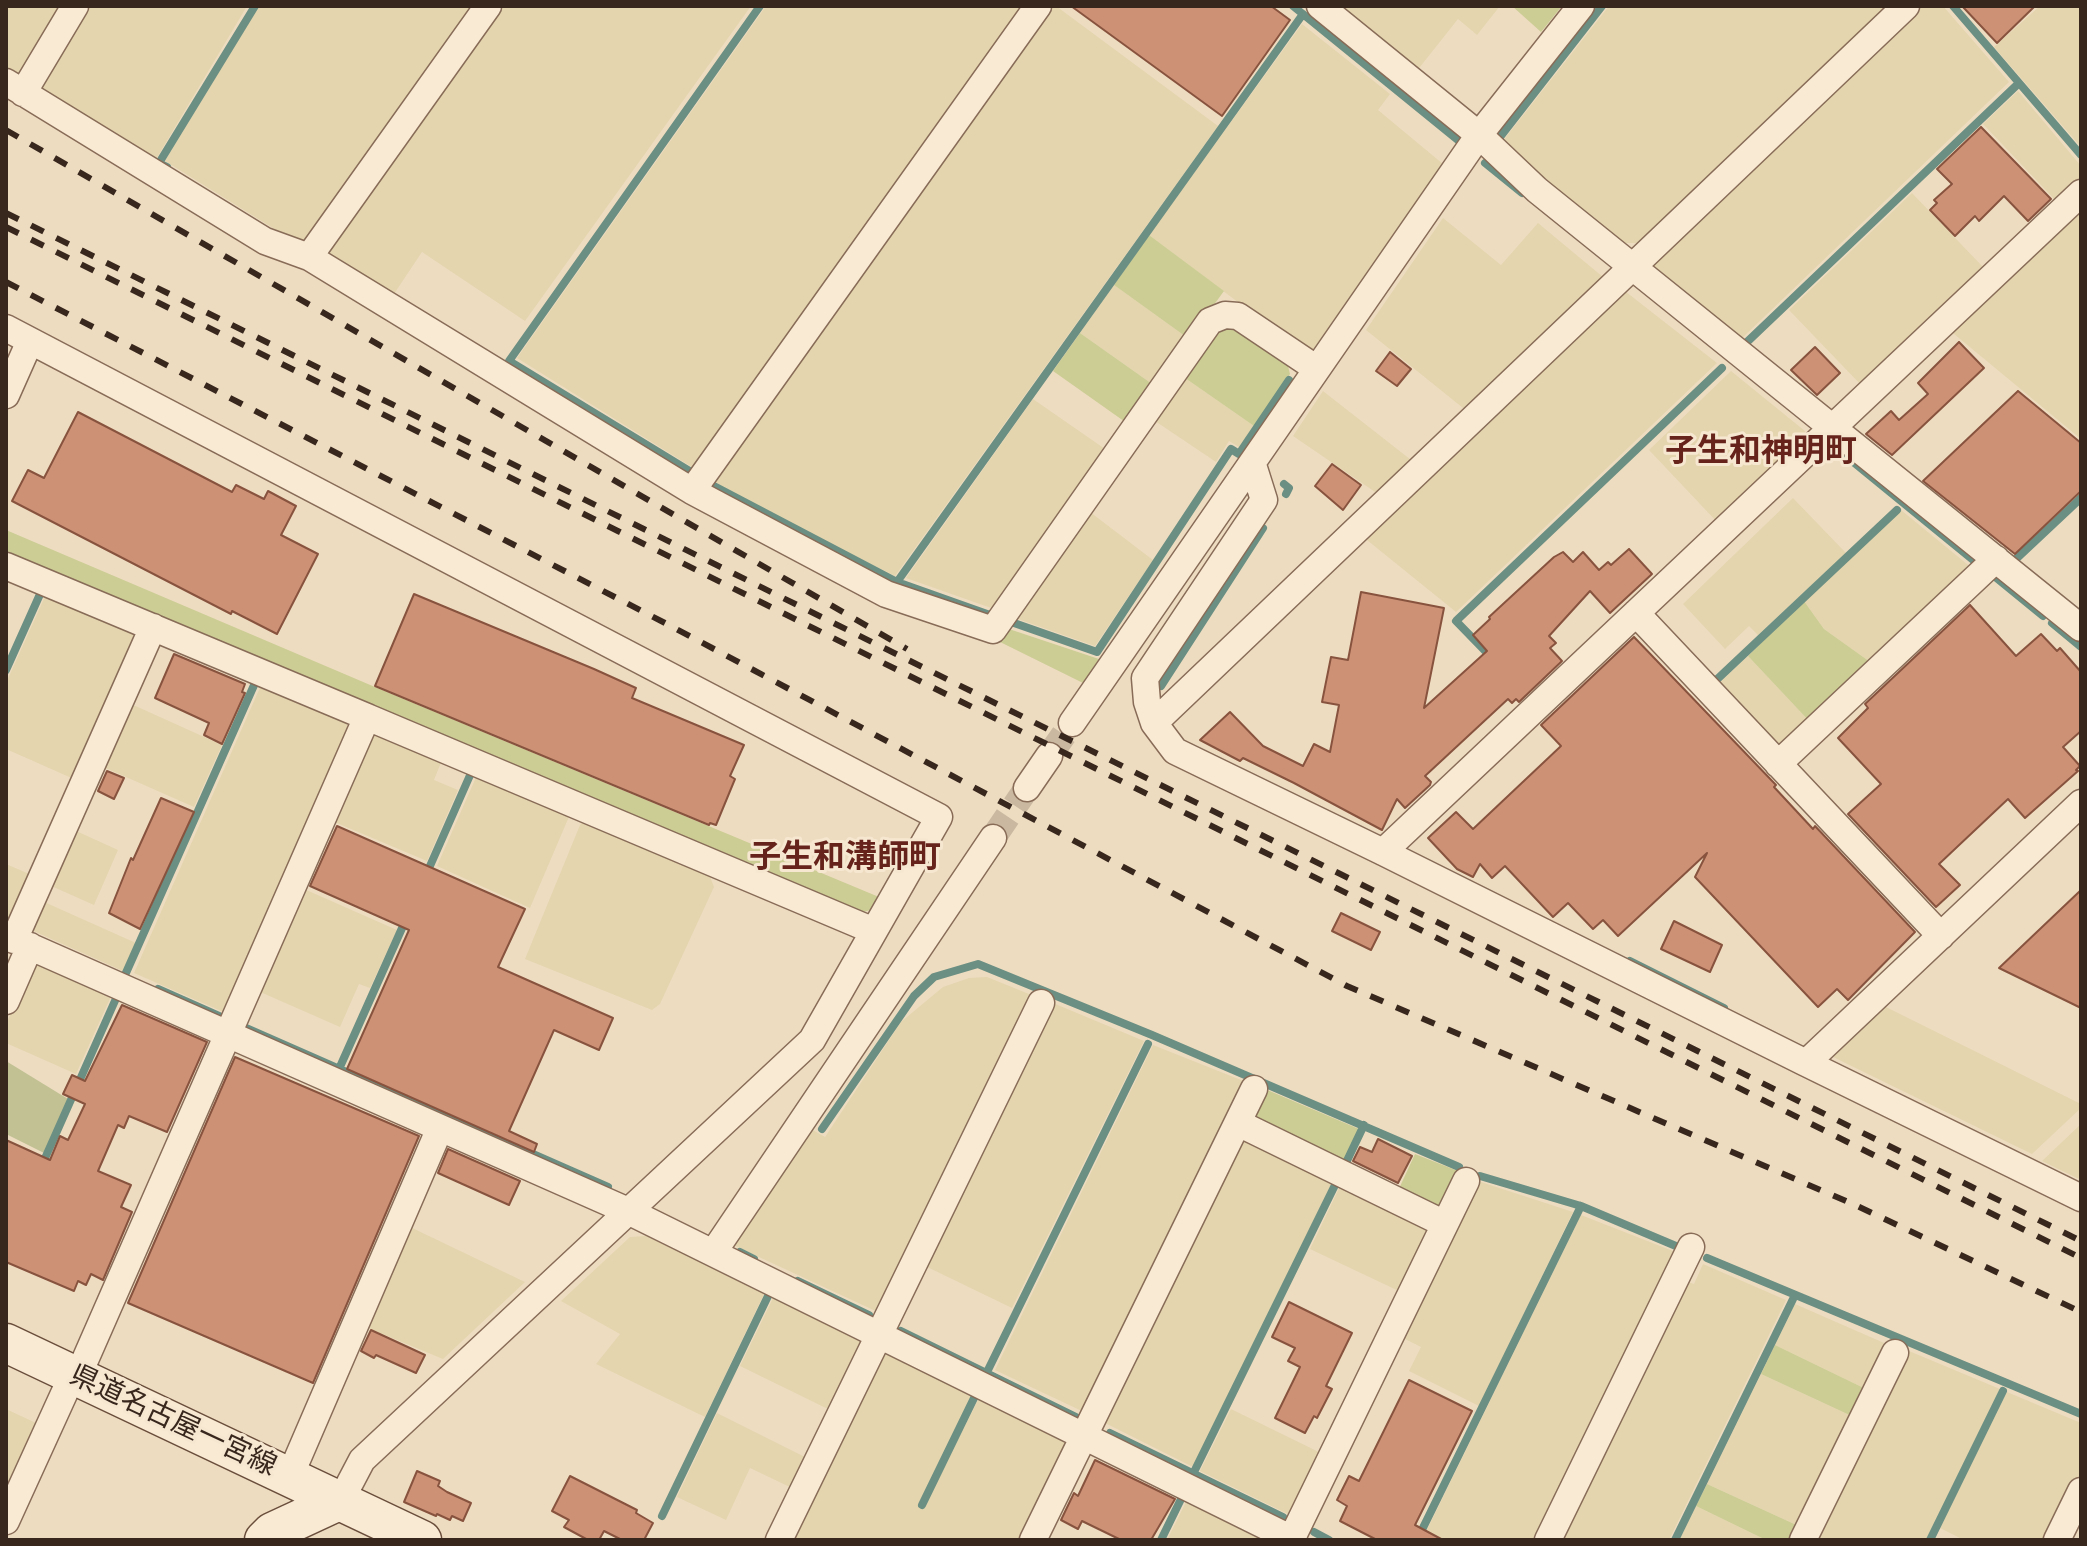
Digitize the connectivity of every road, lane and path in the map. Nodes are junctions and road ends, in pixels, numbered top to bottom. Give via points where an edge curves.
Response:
1 (75, 6) edge
2 (488, 6) edge
3 (1038, 6) edge
4 (1320, 6) edge
5 (1581, 6) edge
6 (1906, 6) edge
7 (14, 88) edge
8 (1479, 135) junction
9 (2081, 193) edge
10 (309, 257) junction
11 (1632, 267) junction
12 (6, 328) edge
13 (30, 341) junction
14 (1317, 369) junction
15 (6, 395) edge
16 (1832, 428) junction
17 (1253, 465) junction
18 (692, 491) junction
19 (1996, 559) junction
20 (6, 566) edge
21 (1636, 613) junction
22 (153, 627) junction
23 (2081, 628) edge
24 (367, 717) junction
25 (1072, 723) tunnel mouth
26 (1154, 723) junction
27 (1049, 756) tunnel mouth
28 (1778, 764) junction
29 (1027, 788) tunnel mouth
30 (2081, 803) edge
31 (993, 838) tunnel mouth
32 (1383, 852) junction
33 (874, 931) junction
34 (1941, 936) junction
35 (17, 941) edge
36 (6, 1001) edge
37 (1041, 1003) dead end
38 (228, 1034) junction
39 (1806, 1063) junction
40 (1254, 1089) dead end
41 (1238, 1123) junction
42 (440, 1128) junction
43 (1466, 1181) dead end
44 (2081, 1198) edge
45 (628, 1211) junction
46 (1445, 1224) junction
47 (1691, 1247) dead end
48 (713, 1253) junction
49 (879, 1335) junction
50 (6, 1343) edge
51 (1895, 1353) dead end
52 (75, 1375) junction
53 (1084, 1436) junction
54 (290, 1476) junction
55 (2081, 1491) edge
56 (341, 1500) junction
57 (6, 1521) edge
58 (264, 1540) edge
59 (314, 1540) edge
60 (422, 1540) edge
61 (779, 1540) edge
62 (1033, 1540) edge
63 (1292, 1540) edge
64 (1548, 1540) edge
65 (1803, 1540) edge
66 (2057, 1540) edge

1 - 7 street
2 - 10 street
3 - 18 street
4 - 8 street
5 - 8 street
6 - 11 street
7 - 10 street via 265,241
8 - 11 street
8 - 14 street
9 - 16 street
10 - 18 street
11 - 16 street
11 - 26 street
12 - 13 street
13 - 15 street
13 - 33 street via 939,817
14 - 17 street
14 - 18 street via 1238,316 1210,321 993,630 886,594
16 - 19 street
16 - 21 street
17 - 25 street
17 - 26 street via 1264,500 1145,678
19 - 23 street
19 - 28 street
20 - 22 street
21 - 28 street
21 - 32 street
22 - 24 street
22 - 35 street
24 - 33 street
24 - 38 street
26 - 32 street via 1175,751
27 - 29 street
28 - 34 street
30 - 34 street
31 - 48 street
32 - 39 street
33 - 45 street via 812,1040
34 - 39 street
35 - 36 street
35 - 38 street
37 - 49 street
38 - 42 street
38 - 52 street
39 - 44 street
40 - 41 street
41 - 46 street
41 - 53 street
42 - 45 street
42 - 54 street
43 - 46 street
45 - 48 street
45 - 56 street via 362,1460
46 - 63 street
47 - 64 street
48 - 49 street
49 - 53 street
49 - 61 street
50 - 52 main road, 県道名古屋一宮線
51 - 65 street
52 - 54 main road, 県道名古屋一宮線
52 - 57 street
53 - 62 street
53 - 63 street
54 - 56 main road, 県道名古屋一宮線
55 - 66 street
56 - 58 main road
56 - 59 main road
56 - 60 main road, 県道名古屋一宮線

